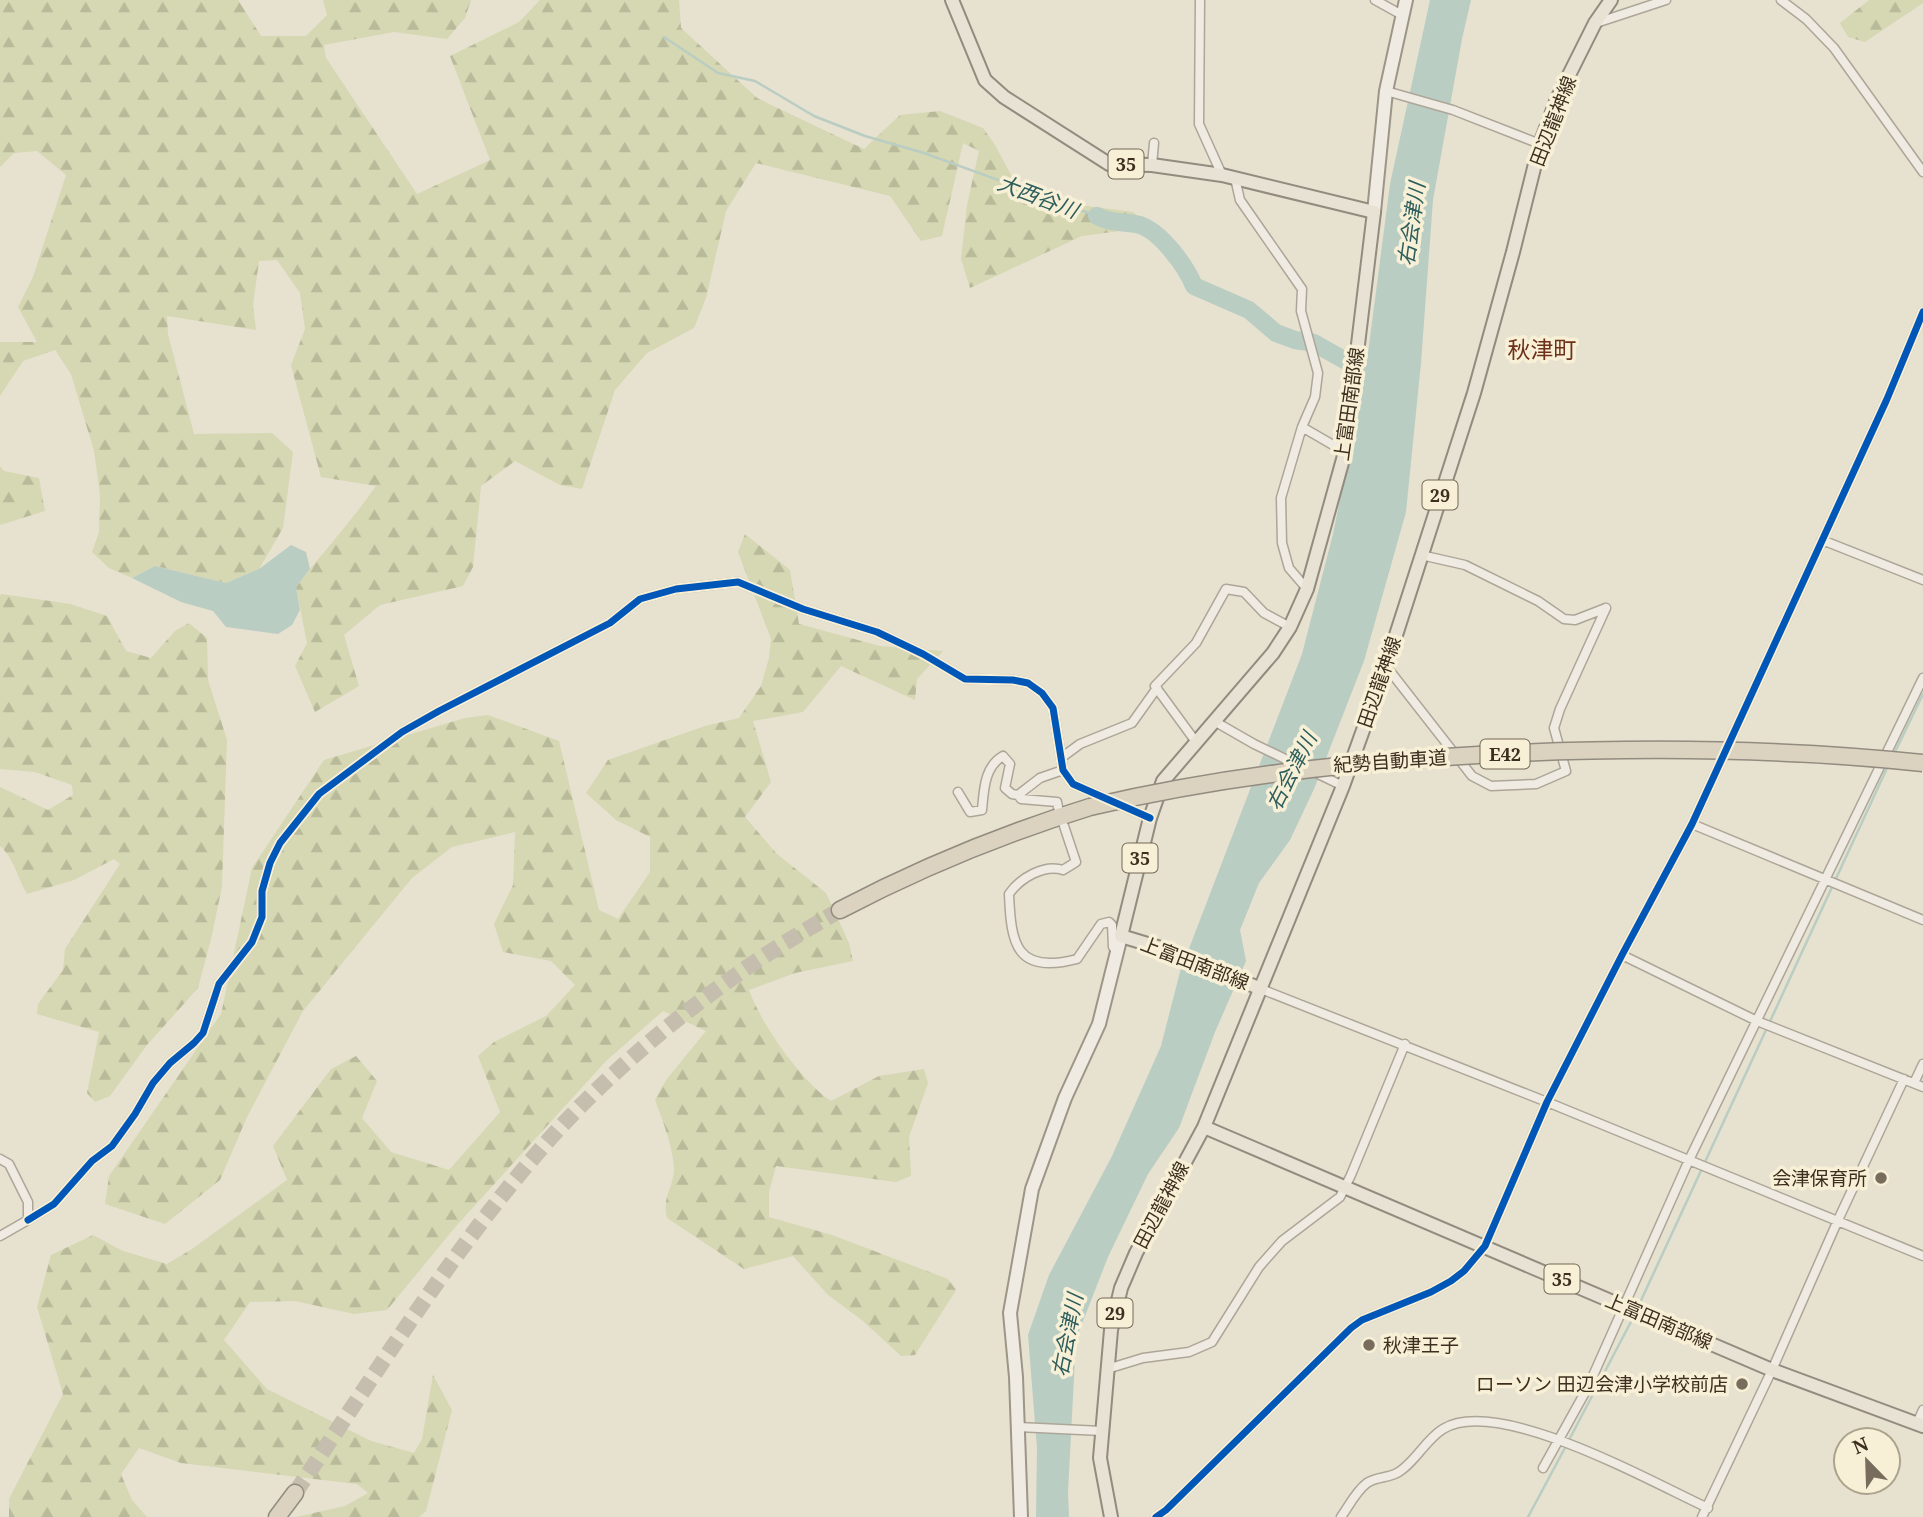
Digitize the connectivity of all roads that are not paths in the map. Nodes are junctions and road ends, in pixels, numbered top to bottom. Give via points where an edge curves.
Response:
1 (952, 0) edge
2 (1200, 0) edge
3 (1375, 0) edge
4 (1406, 0) edge
5 (1611, 0) edge
6 (1666, 0) edge
7 (1781, 0) edge
8 (1402, 15) junction
9 (1595, 23) junction
10 (1386, 91) junction
11 (1154, 143) dead end
12 (1540, 144) junction
13 (1152, 165) junction
14 (1923, 172) edge
15 (1222, 175) junction
16 (1236, 178) junction
17 (1374, 212) junction
18 (1923, 312) edge
19 (1302, 428) junction
20 (1345, 452) junction
21 (1822, 540) junction
22 (1421, 555) junction
23 (1923, 580) edge
24 (1307, 589) junction
25 (1290, 627) junction
26 (1386, 666) junction
27 (1923, 678) edge
28 (1157, 688) junction
29 (1214, 721) junction
30 (1196, 742) junction
31 (1061, 758) junction
32 (1923, 763) edge
33 (1063, 770) junction
34 (1343, 786) junction
35 (958, 792) dead end
36 (1018, 795) junction
37 (1058, 807) dead end
38 (1150, 818) junction
39 (1692, 824) junction
40 (1064, 826) dead end
41 (1825, 879) junction
42 (840, 910) tunnel mouth
43 (1923, 920) edge
44 (1121, 936) junction
45 (1118, 953) junction
46 (1622, 955) junction
47 (1256, 987) junction
48 (1757, 1021) junction
49 (1405, 1044) junction
50 (1923, 1065) edge
51 (1904, 1079) junction
52 (1919, 1085) edge
53 (1548, 1101) junction
54 (1204, 1127) junction
55 (0, 1159) edge
56 (1689, 1160) junction
57 (1343, 1187) junction
58 (28, 1220) junction
59 (1838, 1220) junction
60 (0, 1236) edge
61 (1485, 1246) junction
62 (1923, 1256) edge
63 (1624, 1306) junction
64 (1107, 1369) junction
65 (1772, 1370) junction
66 (1923, 1410) edge
67 (1920, 1424) edge
68 (1020, 1428) junction
69 (1098, 1431) junction
70 (1559, 1439) junction
71 (1543, 1468) dead end
72 (295, 1493) tunnel mouth
73 (1019, 1502) junction
74 (1708, 1508) junction
75 (277, 1517) edge
76 (1013, 1517) edge
77 (1021, 1517) edge
78 (1111, 1517) edge
79 (1156, 1517) edge
80 (1341, 1517) edge
81 (1702, 1517) edge

1 - 13 main road, 35 via 985,79 1004,97 1109,164
2 - 15 street via 1199,124
3 - 8 street
4 - 8 street
5 - 9 main road, 田辺龍神線 / 29
6 - 9 street
7 - 14 street via 1834,48
8 - 10 street
9 - 12 main road, 田辺龍神線 / 29
10 - 12 street via 1453,110
10 - 17 street
11 - 13 street
12 - 22 main road, 田辺龍神線 / 29 via 1474,393
13 - 15 main road, 35
15 - 16 main road, 35
16 - 17 main road, 35
16 - 19 street via 1240,200 1302,289 1301,311 1318,373 1315,397
17 - 20 main road, 上富田南部線 / 35
18 - 21 street
19 - 20 street
19 - 24 street via 1281,498 1282,543 1289,568
20 - 24 main road, 上富田南部線 / 35
21 - 23 street
21 - 39 street
22 - 26 main road, 田辺龍神線 / 29
22 - 26 street via 1465,565 1564,619 1575,620 1606,608 1554,729 1566,771 1536,783 1492,786 1472,776
24 - 25 main road, 上富田南部線 / 35
25 - 28 street via 1264,613 1244,592 1226,589 1196,643
25 - 29 main road, 上富田南部線 / 35
26 - 34 main road, 田辺龍神線 / 29
27 - 41 street
28 - 30 street
28 - 31 street via 1132,723 1080,744
29 - 30 main road, 上富田南部線 / 35
29 - 34 street, bridge
30 - 38 main road, 上富田南部線 / 35 via 1163,781
31 - 33 street
31 - 58 street via 1054,708 1028,684 965,679 877,632 738,582 676,589 640,599 610,623 402,732 319,794 280,843 268,866 262,917 252,942 219,984 203,1033 153,1083 112,1146 92,1161 54,1204
32 - 42 highway, 紀勢自動車道 / E42, bridge via 1777,752 1599,749 1398,759 1271,772 1090,807 1042,822 956,853
33 - 36 street via 1040,778
33 - 38 street via 1073,784
34 - 47 main road, 田辺龍神線 / 29
35 - 36 street via 970,812 982,810 985,782 995,761 1003,756 1010,764 1005,788
36 - 37 street via 1057,802
38 - 44 main road, 上富田南部線 / 35
39 - 41 street
39 - 46 street
40 - 45 street via 1076,862 1063,870 1053,867 1027,877 1014,886 1009,894 1013,938 1034,960 1062,963 1077,959 1101,924 1109,922
41 - 43 street
41 - 48 street
44 - 45 street
44 - 47 main road, 上富田南部線 via 1174,952
45 - 68 street via 1098,1024 1032,1189 1010,1313
46 - 48 street
46 - 53 street
47 - 49 street
47 - 54 main road, 田辺龍神線 / 29
48 - 51 street
48 - 56 street
49 - 53 street
49 - 57 street
50 - 52 street
51 - 52 street
51 - 59 street
53 - 56 street
53 - 61 street
54 - 57 main road, 上富田南部線 / 35
54 - 64 main road, 田辺龍神線 / 29 via 1121,1288
55 - 58 street via 9,1164 28,1202
56 - 59 street
56 - 63 street
57 - 61 main road, 上富田南部線 / 35
57 - 64 street via 1340,1197 1282,1241 1259,1267 1212,1342 1189,1352
58 - 60 street
59 - 62 street
59 - 65 street
61 - 63 main road, 上富田南部線 / 35
61 - 79 street via 1451,1281 1350,1328
63 - 65 main road, 上富田南部線 / 35
63 - 70 street
64 - 69 main road, 田辺龍神線 / 29
65 - 67 main road, 上富田南部線 / 35
65 - 74 street
66 - 67 street
68 - 69 street
68 - 73 street
69 - 78 main road, 田辺龍神線 / 29
70 - 71 street
70 - 74 street
70 - 80 street via 1514,1425 1460,1422 1444,1428 1398,1473 1368,1482
72 - 75 highway
73 - 76 street
73 - 77 street
74 - 81 street

